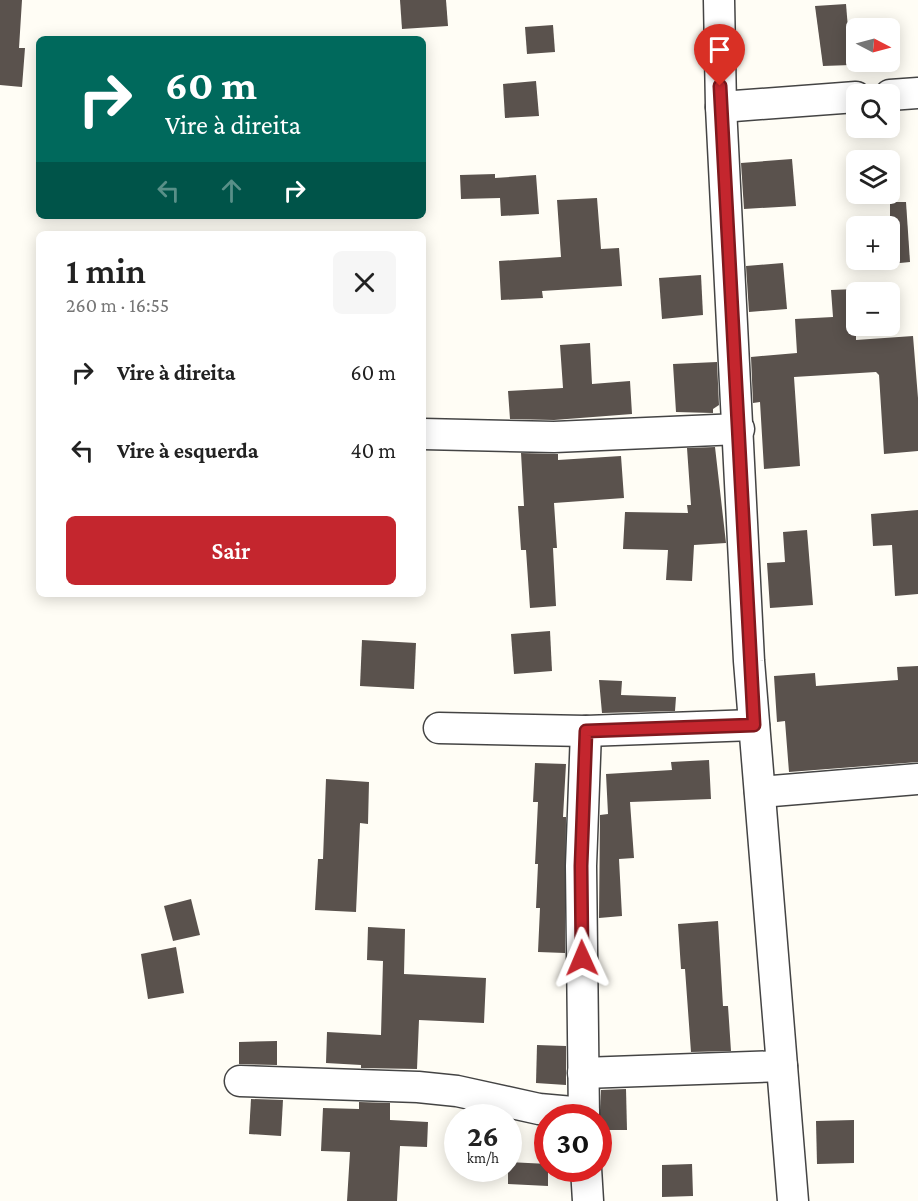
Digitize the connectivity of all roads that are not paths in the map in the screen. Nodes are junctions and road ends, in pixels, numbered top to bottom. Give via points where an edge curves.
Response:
1 (718, 0) edge
2 (918, 93) edge
3 (900, 94) edge
4 (846, 99) edge
5 (721, 107) junction
6 (739, 429) junction
7 (426, 434) edge
8 (754, 725) junction
9 (439, 728) dead end
10 (586, 731) junction
11 (918, 779) edge
12 (760, 792) junction
13 (782, 1066) junction
14 (584, 1073) junction
15 (240, 1081) dead end
16 (584, 1104) edge
17 (534, 1108) edge
18 (587, 1182) edge
19 (588, 1201) edge
20 (793, 1201) edge

1 - 5 street
2 - 3 street
4 - 5 street
5 - 6 street
6 - 7 street via 554,437
6 - 8 street
8 - 10 street
8 - 12 street
9 - 10 street
10 - 14 street via 581,866
11 - 12 street
12 - 13 street
13 - 14 street
13 - 20 street
14 - 16 street
15 - 17 street via 418,1087
18 - 19 street

